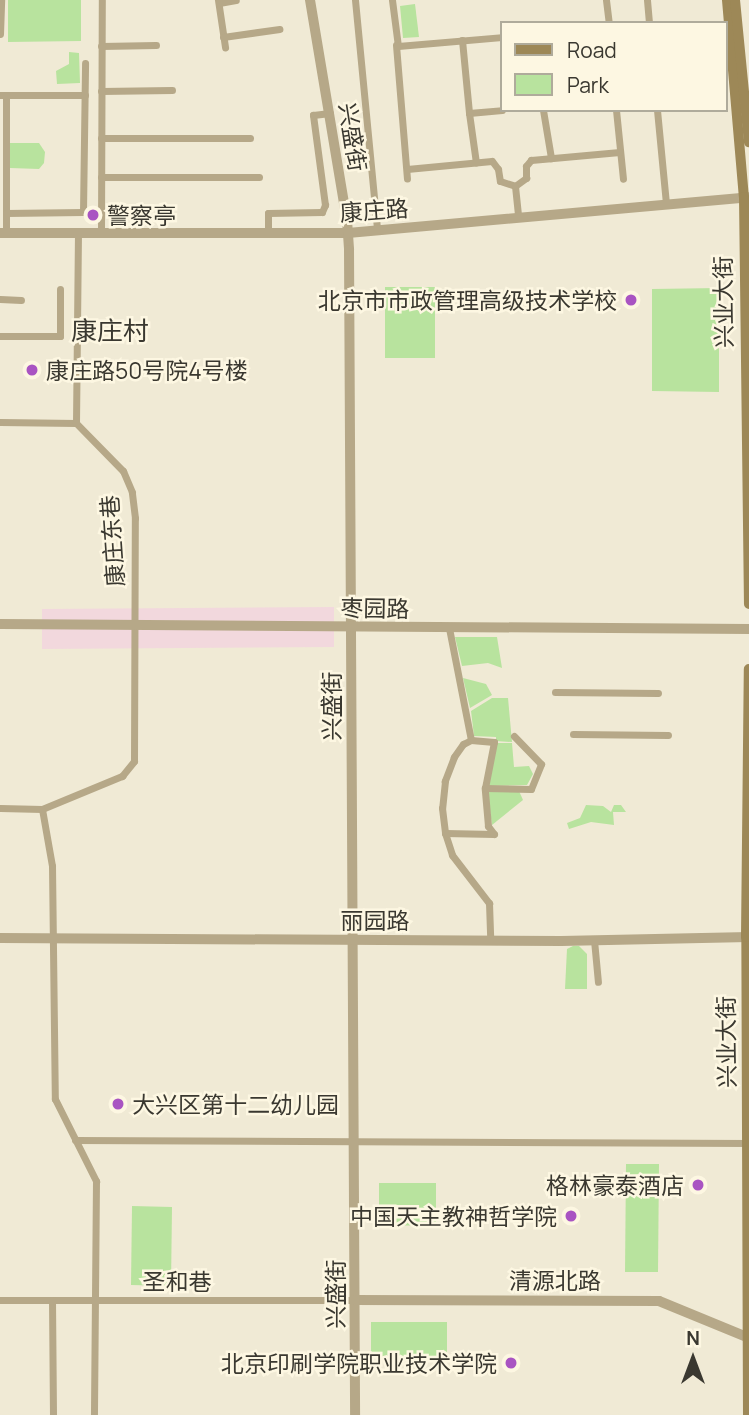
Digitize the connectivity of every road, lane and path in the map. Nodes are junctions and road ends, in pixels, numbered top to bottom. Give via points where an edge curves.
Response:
1 (1, 0) edge
2 (102, 0) edge
3 (236, 0) edge
4 (310, 0) edge
5 (355, 0) edge
6 (391, 0) edge
7 (606, 0) edge
8 (647, 0) edge
9 (727, 0) edge
10 (735, 0) edge
11 (219, 1) edge
12 (609, 21) edge
13 (649, 21) edge
14 (279, 29) dead end
15 (0, 34) edge
16 (223, 37) junction
17 (500, 37) edge
18 (462, 40) junction
19 (156, 45) dead end
20 (396, 45) junction
21 (101, 46) junction
22 (225, 47) dead end
23 (85, 63) dead end
24 (172, 90) dead end
25 (101, 91) junction
26 (3, 95) edge
27 (85, 95) junction
28 (500, 110) edge
29 (544, 112) edge
30 (616, 112) edge
31 (657, 112) edge
32 (330, 113) junction
33 (469, 113) junction
34 (101, 138) junction
35 (250, 138) dead end
36 (749, 142) edge
37 (620, 152) junction
38 (551, 158) junction
39 (476, 163) junction
40 (407, 169) junction
41 (3, 174) edge
42 (101, 177) junction
43 (259, 177) dead end
44 (407, 179) dead end
45 (623, 179) dead end
46 (515, 186) junction
47 (747, 197) edge
48 (666, 203) junction
49 (6, 213) junction
50 (518, 216) junction
51 (377, 230) junction
52 (3, 233) edge
53 (78, 233) junction
54 (101, 233) junction
55 (268, 233) junction
56 (348, 233) junction
57 (60, 289) dead end
58 (0, 299) edge
59 (21, 300) dead end
60 (0, 336) edge
61 (0, 422) edge
62 (76, 423) junction
63 (749, 604) edge
64 (0, 624) edge
65 (136, 624) junction
66 (350, 627) junction
67 (449, 628) junction
68 (749, 629) edge
69 (749, 669) edge
70 (555, 692) dead end
71 (658, 693) dead end
72 (573, 734) dead end
73 (668, 735) dead end
74 (514, 736) dead end
75 (471, 740) junction
76 (485, 788) junction
77 (0, 808) edge
78 (42, 809) junction
79 (445, 833) junction
80 (748, 937) edge
81 (0, 938) edge
82 (53, 938) junction
83 (353, 940) junction
84 (490, 940) junction
85 (594, 940) junction
86 (598, 982) dead end
87 (75, 1140) junction
88 (354, 1142) junction
89 (749, 1143) edge
90 (0, 1300) edge
91 (52, 1300) junction
92 (354, 1300) junction
93 (96, 1301) junction
94 (748, 1337) edge
95 (53, 1415) edge
96 (94, 1415) edge
97 (355, 1415) edge
98 (748, 1415) edge

1 - 15 street
2 - 21 street
3 - 11 street
4 - 32 street, 兴盛街
5 - 51 street
6 - 20 street
7 - 12 street
8 - 13 street
9 - 47 main road, 兴业大街
10 - 36 main road
11 - 16 street
14 - 16 street
16 - 22 street
17 - 18 street
18 - 20 street
18 - 33 street
19 - 21 street
20 - 40 street
21 - 25 street
23 - 27 street
24 - 25 street
25 - 34 street
26 - 27 street
26 - 41 street
27 - 49 street via 83,212
28 - 33 street
29 - 38 street
30 - 37 street
31 - 48 street
32 - 55 street via 313,116 325,205 322,212 268,213
32 - 56 street, 兴盛街
33 - 39 street
34 - 35 street
34 - 42 street
37 - 38 street
37 - 45 street
38 - 46 street via 531,160 526,178
39 - 40 street
39 - 46 street via 492,161 500,181
40 - 44 street
41 - 49 street
42 - 43 street
42 - 54 street
46 - 50 street
47 - 48 street, 康庄路
47 - 63 main road, 兴业大街
48 - 50 street, 康庄路
49 - 52 street
50 - 51 street, 康庄路
51 - 56 street, 康庄路
52 - 53 street, 康庄路
53 - 54 street, 康庄路
53 - 62 street
54 - 55 street, 康庄路
55 - 56 street, 康庄路
56 - 66 street, 兴盛街
57 - 60 street via 60,336
58 - 59 street
61 - 62 street
62 - 65 street, 康庄东巷 via 111,456 132,492
64 - 65 street, 枣园路
65 - 66 street, 枣园路
65 - 78 street, 康庄东巷 via 134,761 122,776
66 - 67 street, 枣园路
66 - 83 street, 兴盛街
67 - 68 street, 枣园路
67 - 75 street
69 - 80 main road, 兴业大街
70 - 71 street
72 - 73 street
74 - 76 street via 541,764 531,789
75 - 76 street via 494,742
75 - 79 street via 454,757 445,781
76 - 79 street via 488,826 494,834
77 - 78 street
78 - 82 street via 52,866
79 - 84 street via 452,855 489,903
80 - 85 street, 丽园路
80 - 89 main road, 兴业大街
81 - 82 street, 丽园路
82 - 83 street, 丽园路
82 - 87 street via 55,1099
83 - 84 street, 丽园路
83 - 88 street, 兴盛街
84 - 85 street, 丽园路
85 - 86 street
87 - 88 street
87 - 93 street via 96,1181
88 - 89 street
88 - 92 street, 兴盛街
89 - 94 main road, 兴业大街
90 - 91 street, 圣和巷
91 - 93 street, 圣和巷
91 - 95 street
92 - 93 street, 圣和巷
92 - 94 street, 清源北路 via 659,1301
92 - 97 street, 兴盛街
93 - 96 street
94 - 98 main road, 兴业大街

